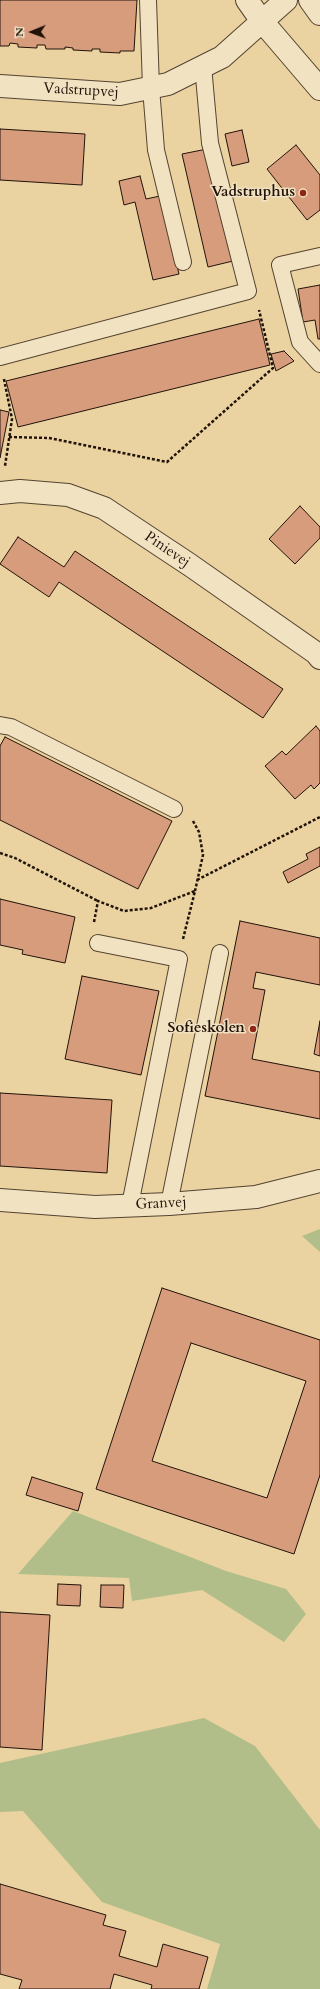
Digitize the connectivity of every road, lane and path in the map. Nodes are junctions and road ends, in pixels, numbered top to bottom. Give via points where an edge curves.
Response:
1 (148, 0) edge
2 (247, 0) edge
3 (286, 0) edge
4 (310, 0) edge
5 (320, 14) edge
6 (261, 20) junction
7 (203, 66) junction
8 (0, 86) edge
9 (151, 88) junction
10 (320, 89) edge
11 (320, 256) edge
12 (183, 262) dead end
13 (248, 291) junction
14 (0, 357) edge
15 (320, 364) edge
16 (3, 375) dead end
17 (9, 437) junction
18 (0, 493) edge
19 (319, 654) edge
20 (0, 725) edge
21 (174, 809) joint
22 (320, 817) edge
23 (0, 854) edge
24 (197, 880) junction
25 (195, 891) junction
26 (98, 901) junction
27 (98, 943) joint
28 (220, 953) dead end
29 (179, 958) junction
30 (320, 1180) edge
31 (0, 1200) edge
32 (169, 1204) junction
33 (130, 1205) junction

1 - 9 lane
2 - 6 street
3 - 6 street, Vadstrupvej
4 - 5 street
6 - 7 street, Vadstrupvej via 222,57
6 - 10 street
7 - 9 street, Vadstrupvej via 168,84
7 - 13 lane via 210,143
8 - 9 street, Vadstrupvej via 120,94
9 - 12 lane via 156,150
11 - 15 lane via 280,266 300,342
13 - 14 lane
13 - 17 path via 256,300 273,368 167,462 49,438
16 - 17 path via 12,419
17 - 18 path
18 - 19 street, Pinievej via 20,491 68,495 104,508
20 - 21 lane via 11,727
21 - 24 path via 191,818 200,832 203,855
22 - 24 path
23 - 26 path via 15,858
24 - 25 path
25 - 26 path via 144,909 124,911
25 - 29 path
26 - 27 path via 94,926
27 - 29 lane
28 - 32 lane
29 - 33 lane
30 - 32 street, Granvej via 256,1197
31 - 33 street, Granvej via 95,1206
32 - 33 street, Granvej

